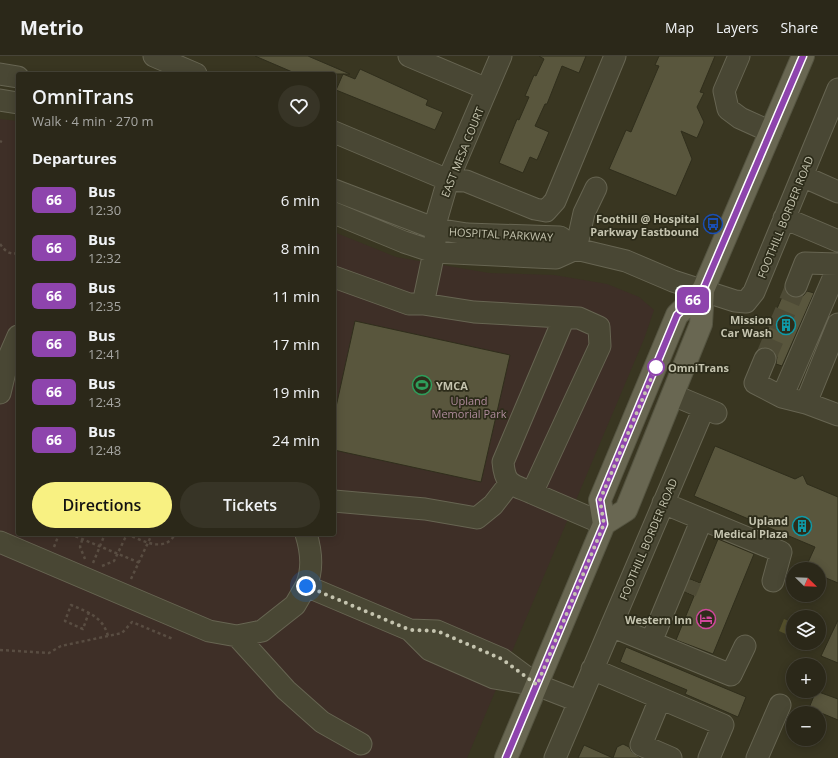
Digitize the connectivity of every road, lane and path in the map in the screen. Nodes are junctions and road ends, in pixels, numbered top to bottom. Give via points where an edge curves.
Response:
1 (154, 56) edge
2 (409, 56) edge
3 (501, 56) edge
4 (615, 56) edge
5 (739, 56) edge
6 (803, 56) edge
7 (191, 72) edge
8 (0, 74) edge
9 (16, 77) edge
10 (487, 89) junction
11 (838, 89) edge
12 (0, 100) edge
13 (16, 103) edge
14 (771, 132) junction
15 (336, 133) edge
16 (802, 176) junction
17 (448, 180) junction
18 (596, 188) dead end
19 (336, 191) edge
20 (838, 192) edge
21 (336, 214) edge
22 (784, 218) junction
23 (436, 229) junction
24 (838, 241) edge
25 (0, 244) edge
26 (576, 249) junction
27 (434, 252) junction
28 (16, 253) edge
29 (838, 264) edge
30 (838, 267) edge
31 (336, 279) edge
32 (796, 286) tunnel mouth
33 (703, 290) junction
34 (838, 296) edge
35 (423, 304) junction
36 (564, 318) junction
37 (838, 324) edge
38 (16, 341) edge
39 (765, 359) tunnel mouth
40 (5, 386) edge
41 (673, 395) junction
42 (809, 405) edge
43 (510, 483) junction
44 (532, 493) junction
45 (336, 501) edge
46 (663, 503) junction
47 (702, 519) junction
48 (604, 524) junction
49 (58, 536) edge
50 (75, 536) edge
51 (83, 536) edge
52 (105, 536) edge
53 (126, 536) edge
54 (132, 536) edge
55 (151, 536) edge
56 (174, 536) edge
57 (307, 536) edge
58 (82, 539) junction
59 (0, 542) edge
60 (148, 543) junction
61 (100, 546) junction
62 (54, 547) dead end
63 (118, 554) junction
64 (686, 557) junction
65 (90, 562) junction
66 (140, 563) junction
67 (100, 566) junction
68 (106, 569) dead end
69 (124, 577) dead end
70 (773, 581) dead end
71 (306, 586) junction
72 (668, 603) junction
73 (89, 612) junction
74 (611, 626) junction
75 (108, 636) junction
76 (237, 636) junction
77 (173, 639) dead end
78 (651, 642) junction
79 (745, 646) dead end
80 (0, 650) edge
81 (592, 669) junction
82 (537, 685) junction
83 (660, 698) junction
84 (578, 701) junction
85 (780, 705) dead end
86 (361, 744) dead end
87 (506, 758) edge
88 (554, 758) edge
89 (671, 758) edge
90 (709, 758) edge
91 (758, 758) edge

1 - 7 street
2 - 10 street
3 - 10 street, EAST MESA COURT
4 - 17 street via 555,201 546,211 466,181
5 - 14 street via 724,91 728,109 740,118
6 - 14 main road
8 - 9 street
10 - 17 street, EAST MESA COURT
11 - 16 street, FOOTHILL BORDER ROAD
12 - 13 street
14 - 33 main road
15 - 17 street
16 - 20 street
16 - 22 street, FOOTHILL BORDER ROAD
17 - 23 street, EAST MESA COURT
18 - 26 street via 584,213
19 - 23 street, HOSPITAL PARKWAY
21 - 27 street, HOSPITAL PARKWAY
22 - 24 street
22 - 33 street, FOOTHILL BORDER ROAD via 754,292 746,302
23 - 26 street, HOSPITAL PARKWAY via 467,234 560,237
23 - 27 street, EAST MESA COURT
25 - 28 path via 6,252
26 - 27 street, HOSPITAL PARKWAY via 556,258
26 - 33 street, HOSPITAL PARKWAY via 626,261 673,281
27 - 35 street, EAST MESA COURT
29 - 32 street via 805,263
30 - 42 street
31 - 35 street via 409,304
33 - 41 main road via 701,324
33 - 48 main road via 677,315 600,500
34 - 42 street
35 - 36 street via 474,312
36 - 43 street via 503,462 504,476
36 - 44 street via 579,318 600,326 600,346
37 - 42 street
38 - 40 street via 8,359
39 - 42 street via 755,383
41 - 46 street, FOOTHILL BORDER ROAD via 710,410
41 - 48 main road via 626,510
43 - 44 street
43 - 45 street via 493,505 477,518 424,509
44 - 48 street
46 - 47 street
46 - 74 street, FOOTHILL BORDER ROAD
47 - 64 street
47 - 70 street via 781,552
48 - 82 main road
49 - 62 path
50 - 58 path
51 - 58 path
52 - 61 path
53 - 63 path
54 - 60 path
55 - 60 path
56 - 60 path via 160,545
57 - 71 street via 310,548 309,578
58 - 61 path
58 - 65 path via 81,550
59 - 76 street via 209,631
60 - 66 path
61 - 63 path
61 - 65 path
63 - 66 path
63 - 67 path via 111,563
64 - 72 street
64 - 72 street via 694,571 689,586 682,601
65 - 67 path
66 - 69 path via 132,578
67 - 68 path
71 - 76 street via 294,605 262,631
71 - 82 street via 410,630 430,650 494,678
72 - 78 street
73 - 73 path via 71,605 64,621 83,629
73 - 75 path via 101,621
74 - 78 street
74 - 81 street, FOOTHILL BORDER ROAD
75 - 77 path via 122,633 132,622
75 - 80 path via 61,646 49,653
76 - 86 street via 286,690 317,718
78 - 79 street via 731,675
81 - 83 street
81 - 84 street, FOOTHILL BORDER ROAD
82 - 84 street
82 - 87 main road
83 - 89 street via 641,745
83 - 90 street via 723,725
84 - 88 street, FOOTHILL BORDER ROAD
85 - 91 street

